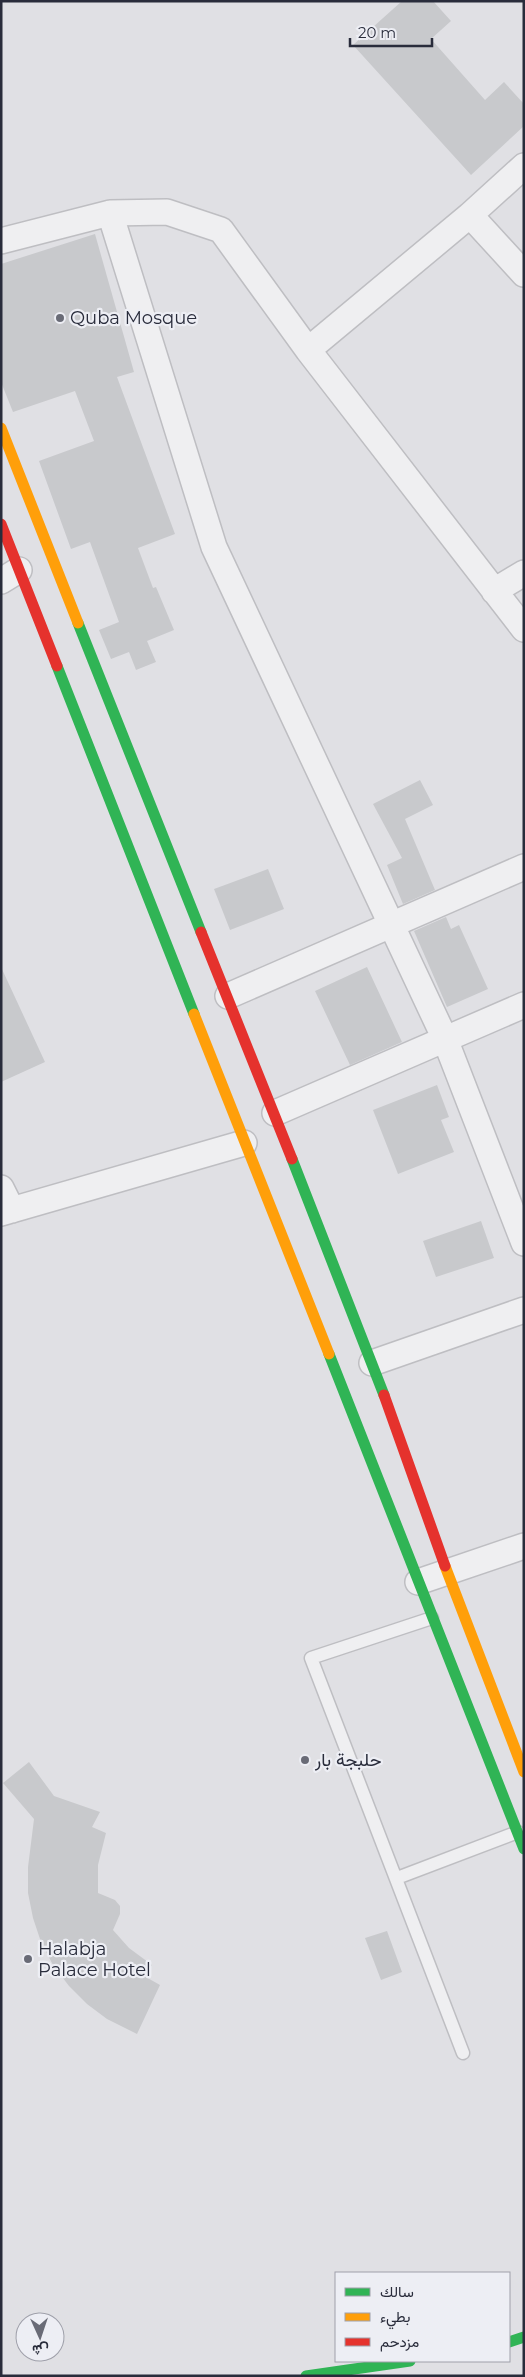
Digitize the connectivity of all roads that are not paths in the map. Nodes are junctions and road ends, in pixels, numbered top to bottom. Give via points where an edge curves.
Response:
1 (524, 166) edge
2 (110, 213) junction
3 (470, 215) junction
4 (1, 242) edge
5 (524, 274) edge
6 (308, 350) junction
7 (1, 428) edge
8 (1, 524) edge
9 (524, 573) edge
10 (10, 576) edge
11 (494, 591) junction
12 (524, 629) edge
13 (172, 854) junction
14 (147, 865) junction
15 (524, 867) edge
16 (392, 925) junction
17 (228, 996) junction
18 (524, 1005) edge
19 (445, 1039) junction
20 (275, 1113) junction
21 (244, 1143) junction
22 (1, 1188) edge
23 (6, 1212) edge
24 (524, 1243) edge
25 (524, 1310) edge
26 (372, 1363) junction
27 (524, 1546) edge
28 (448, 1572) junction
29 (418, 1582) junction
30 (446, 1613) junction
31 (524, 1772) edge
32 (521, 1831) edge
33 (524, 1849) edge
34 (397, 1878) junction
35 (463, 2053) dead end
36 (524, 2337) edge
37 (510, 2342) edge
38 (403, 2362) edge
39 (306, 2376) edge

1 - 3 street
2 - 4 street
2 - 6 street via 167,212 221,230
2 - 16 street via 214,547
3 - 5 street
3 - 6 street
6 - 11 street
7 - 13 street
8 - 10 street
9 - 11 street
10 - 14 street
11 - 12 street
13 - 14 street
13 - 17 street
14 - 21 street
15 - 16 street
16 - 17 street
16 - 19 street
17 - 20 street
18 - 19 street
19 - 20 street
19 - 24 street
20 - 26 street
21 - 23 street
21 - 29 street
22 - 23 street
25 - 26 street
26 - 28 street
27 - 28 street
28 - 29 street
28 - 30 street
29 - 30 street
30 - 31 street
30 - 32 street
30 - 34 lane via 311,1658
32 - 33 street
32 - 34 lane
34 - 35 lane
36 - 37 street
38 - 39 street

